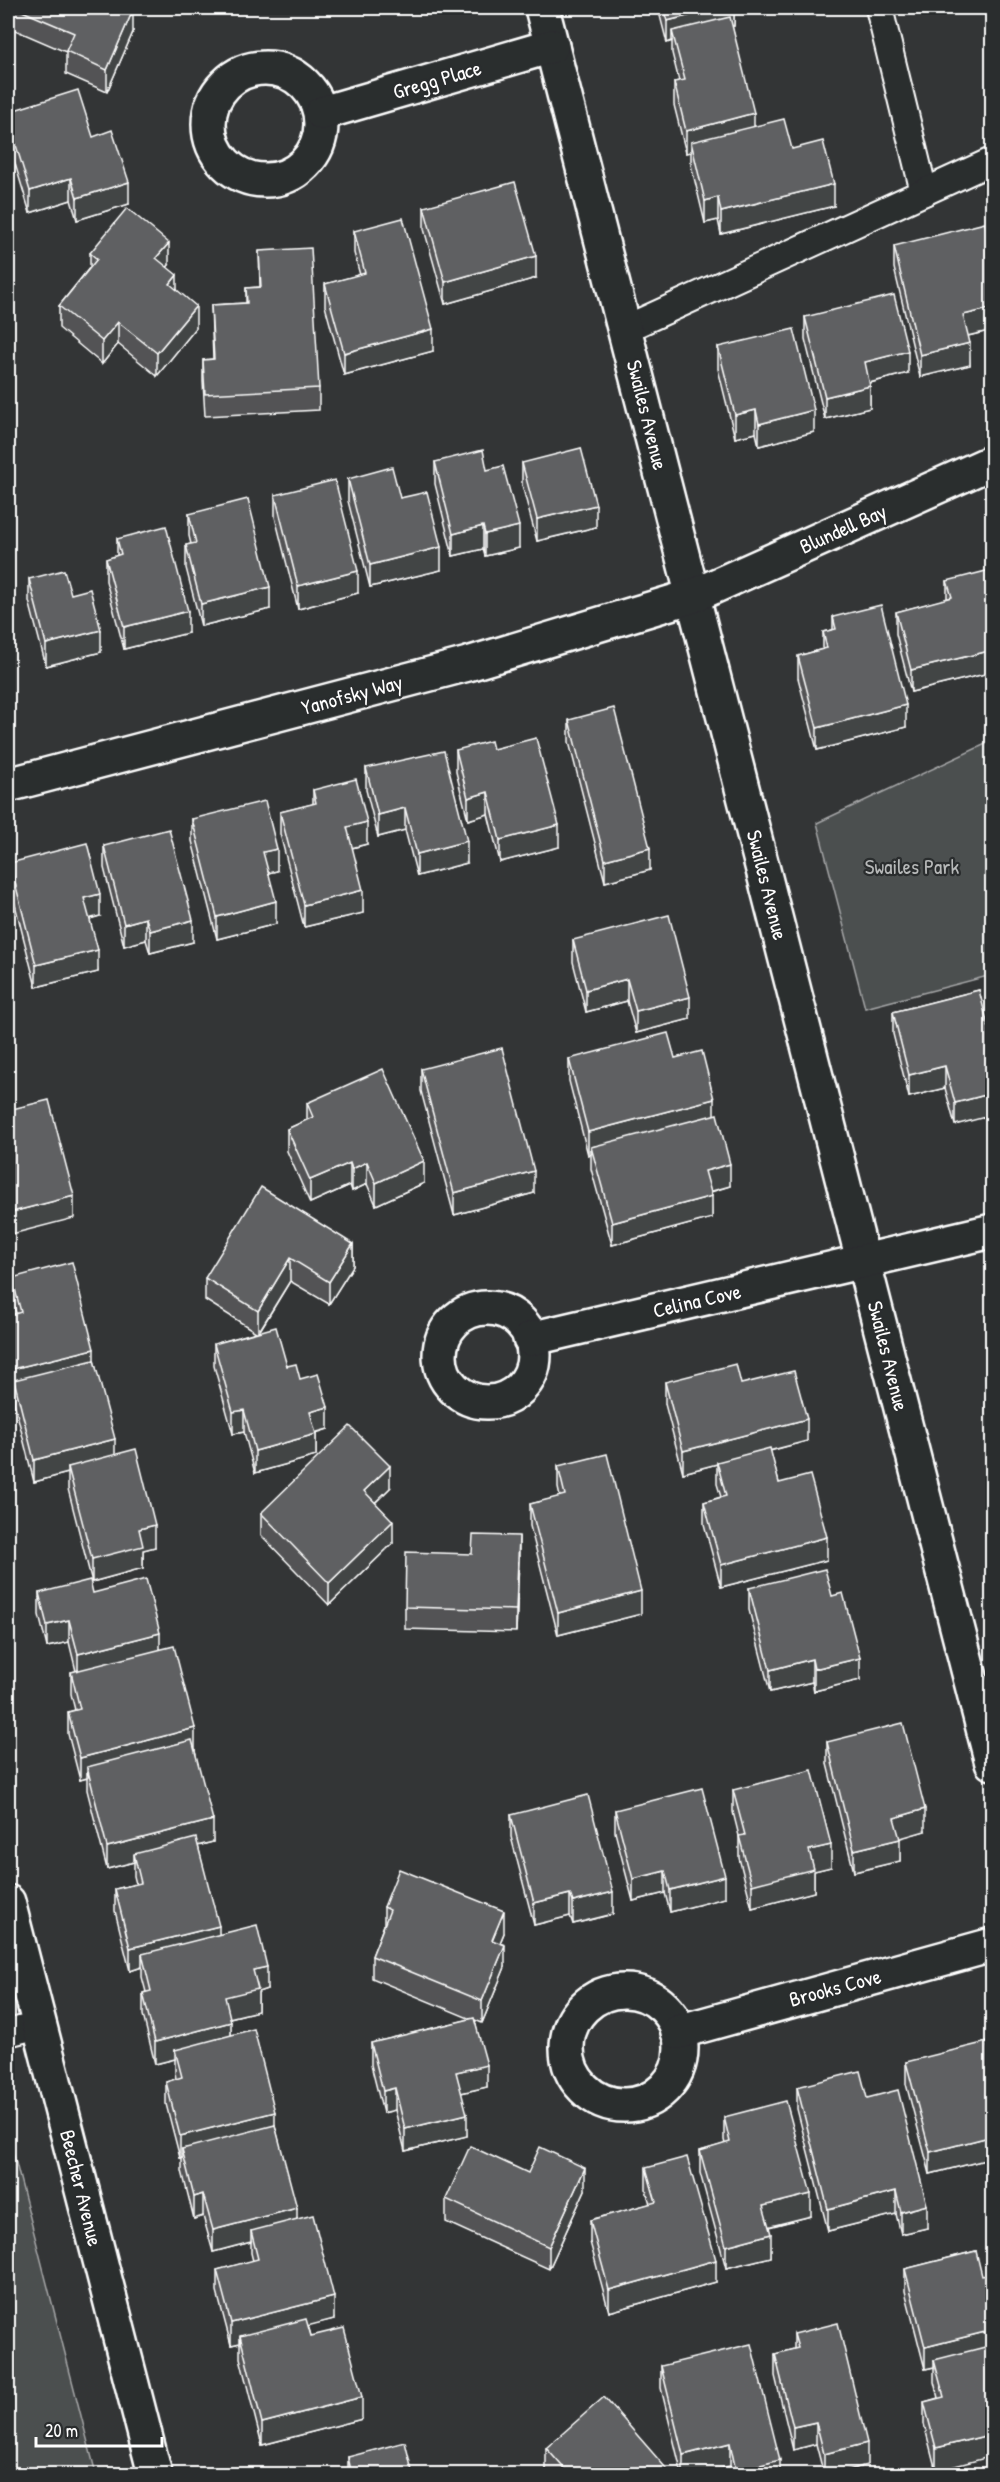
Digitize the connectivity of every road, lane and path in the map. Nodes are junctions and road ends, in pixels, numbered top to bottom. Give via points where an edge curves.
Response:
1 (542, 8) edge
2 (879, 8) edge
3 (552, 46) junction
4 (322, 113) dead end
5 (993, 161) edge
6 (924, 192) junction
7 (625, 329) junction
8 (993, 462) edge
9 (693, 596) junction
10 (8, 785) edge
11 (993, 1231) edge
12 (864, 1263) junction
13 (530, 1339) dead end
14 (993, 1763) edge
15 (8, 1902) edge
16 (993, 1945) edge
17 (39, 2025) junction
18 (678, 2032) dead end
19 (8, 2033) edge
20 (155, 2475) edge

1 - 3 street, Swailes Avenue
2 - 6 lane
3 - 4 street, Gregg Place
3 - 7 street, Swailes Avenue
5 - 6 lane
6 - 7 lane
7 - 9 street, Swailes Avenue
8 - 9 street, Blundell Bay
9 - 10 street, Yanofsky Way via 468,664
9 - 12 street, Swailes Avenue
11 - 12 street, Celina Cove
12 - 13 street, Celina Cove
12 - 14 street, Swailes Avenue
15 - 17 street, Beecher Avenue
16 - 18 street, Brooks Cove
17 - 19 lane
17 - 20 street, Beecher Avenue

